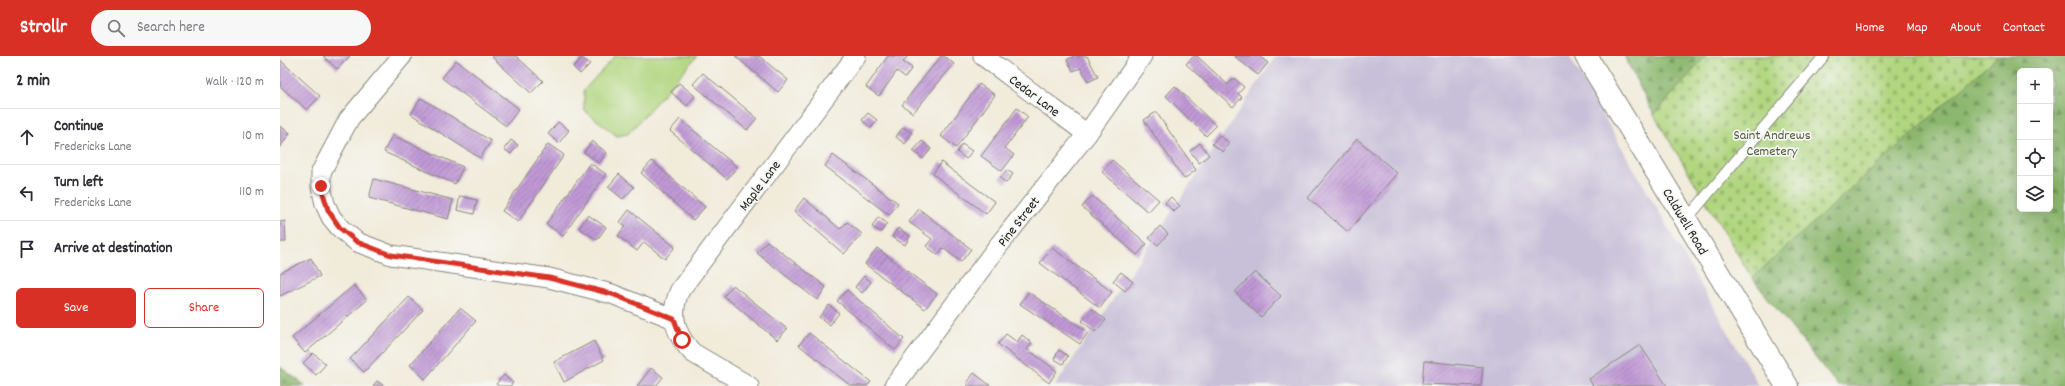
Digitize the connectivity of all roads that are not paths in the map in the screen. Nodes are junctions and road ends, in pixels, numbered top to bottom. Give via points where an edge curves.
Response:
1 (402, 56) edge
2 (856, 56) edge
3 (983, 56) edge
4 (1142, 56) edge
5 (1586, 56) edge
6 (1824, 56) edge
7 (1087, 134) junction
8 (1686, 220) junction
9 (674, 319) junction
10 (749, 386) edge
11 (894, 386) edge
12 (1787, 386) edge

1 - 9 street via 349,119 321,172 325,204 340,228 357,242 391,255 549,278 612,294
2 - 9 street, Maple Lane via 680,290 676,299
3 - 7 street, Cedar Lane
4 - 7 street, Pine Street
5 - 8 street, Caldwell Road
6 - 8 lane
7 - 11 street, Pine Street via 995,250
8 - 12 street, Caldwell Road
9 - 10 street via 682,340 693,352

